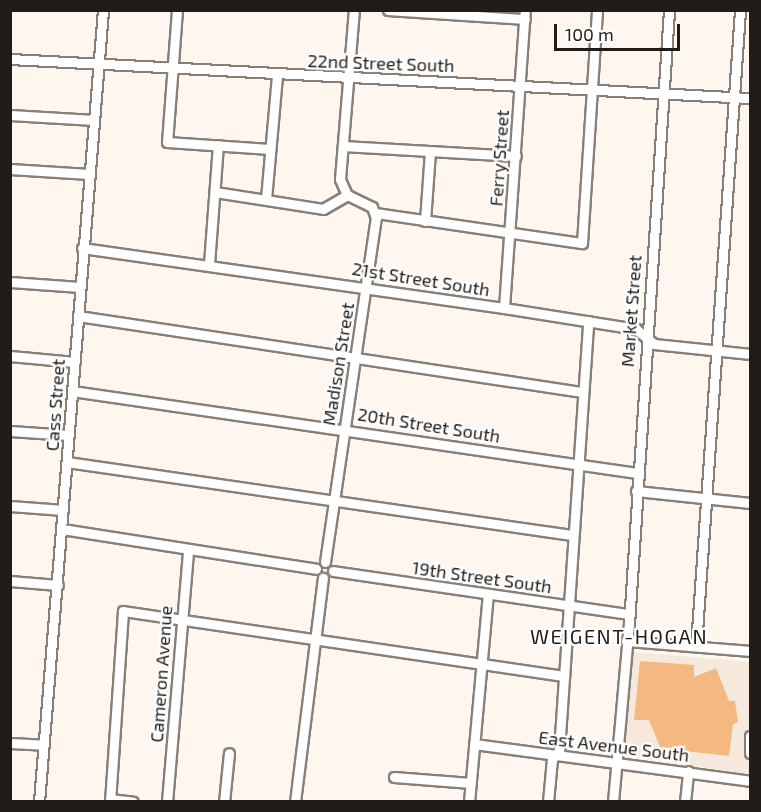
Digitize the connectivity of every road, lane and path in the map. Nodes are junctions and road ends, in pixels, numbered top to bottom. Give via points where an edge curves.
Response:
1 (103, 10) edge
2 (177, 10) edge
3 (354, 10) edge
4 (388, 10) edge
5 (597, 10) edge
6 (669, 10) edge
7 (740, 10) edge
8 (525, 15) edge
9 (10, 59) edge
10 (98, 64) junction
11 (172, 68) junction
12 (277, 75) junction
13 (348, 80) junction
14 (520, 85) junction
15 (591, 89) junction
16 (663, 94) junction
17 (734, 97) junction
18 (750, 98) edge
19 (10, 115) edge
20 (94, 120) junction
21 (218, 145) junction
22 (343, 146) junction
23 (270, 149) junction
24 (430, 152) junction
25 (516, 156) junction
26 (10, 169) edge
27 (89, 174) junction
28 (215, 192) junction
29 (347, 195) junction
30 (266, 199) junction
31 (376, 213) junction
32 (425, 220) junction
33 (510, 232) junction
34 (82, 248) junction
35 (209, 264) junction
36 (10, 282) edge
37 (80, 287) junction
38 (366, 288) junction
39 (504, 308) junction
40 (78, 316) junction
41 (588, 321) junction
42 (646, 335) junction
43 (717, 351) junction
44 (750, 354) edge
45 (10, 356) edge
46 (354, 360) junction
47 (75, 362) junction
48 (72, 391) junction
49 (582, 392) junction
50 (345, 429) junction
51 (10, 431) edge
52 (69, 435) junction
53 (67, 462) junction
54 (577, 464) junction
55 (637, 473) junction
56 (636, 491) junction
57 (334, 499) junction
58 (706, 499) junction
59 (750, 503) edge
60 (10, 506) edge
61 (63, 510) junction
62 (62, 529) junction
63 (572, 535) junction
64 (188, 550) junction
65 (325, 562) junction
66 (316, 569) junction
67 (333, 571) junction
68 (323, 578) junction
69 (10, 581) edge
70 (58, 585) junction
71 (488, 595) junction
72 (569, 606) junction
73 (628, 614) junction
74 (182, 619) junction
75 (314, 641) junction
76 (626, 641) junction
77 (696, 646) junction
78 (750, 651) edge
79 (481, 664) junction
80 (564, 676) junction
81 (750, 736) edge
82 (10, 742) edge
83 (474, 744) junction
84 (44, 746) junction
85 (229, 753) dead end
86 (750, 753) edge
87 (555, 756) junction
88 (617, 764) junction
89 (688, 771) junction
90 (394, 777) dead end
91 (750, 781) edge
92 (471, 783) junction
93 (110, 800) edge
94 (39, 801) edge
95 (133, 801) edge
96 (167, 801) edge
97 (224, 801) edge
98 (295, 801) edge
99 (469, 801) edge
100 (548, 801) edge
101 (613, 801) edge
102 (685, 801) edge

1 - 10 street, Cass Street
2 - 11 street
3 - 13 street
4 - 8 street
5 - 15 street
6 - 16 street, Market Street
7 - 17 street
8 - 14 street, Ferry Street
9 - 10 street, 22nd Street South
10 - 11 street, 22nd Street South
10 - 20 street, Cass Street
11 - 12 street, 22nd Street South
11 - 21 street via 167,142
12 - 13 street, 22nd Street South
12 - 23 street
13 - 14 street, 22nd Street South
13 - 22 street
14 - 15 street, 22nd Street South
14 - 25 street, Ferry Street
15 - 16 street, 22nd Street South
15 - 33 street via 582,243
16 - 17 street, 22nd Street South
16 - 42 street, Market Street
17 - 18 street, 22nd Street South
17 - 43 street
19 - 20 street
20 - 27 street, Cass Street
21 - 23 street
21 - 28 street
22 - 24 street
22 - 29 street via 340,179
23 - 30 street
24 - 25 street
24 - 32 street
25 - 33 street, Ferry Street
26 - 27 street
27 - 34 street, Cass Street
28 - 30 street
28 - 35 street
29 - 30 street via 324,209
29 - 31 street
31 - 32 street
31 - 38 street, Madison Street
32 - 33 street
33 - 39 street, Ferry Street
34 - 35 street, 21st Street South
34 - 37 street, Cass Street
35 - 38 street, 21st Street South
36 - 37 street
37 - 40 street, Cass Street
38 - 39 street, 21st Street South
38 - 46 street, Madison Street
39 - 41 street, 21st Street South
40 - 46 street
40 - 47 street, Cass Street
41 - 42 street, 21st Street South via 636,329
41 - 49 street
42 - 43 street, 21st Street South via 654,344
42 - 55 street, Market Street
43 - 44 street, 21st Street South
43 - 58 street
45 - 47 street
46 - 49 street
46 - 50 street, Madison Street
47 - 48 street, Cass Street
48 - 50 street, 20th Street South
48 - 52 street, Cass Street
49 - 54 street
50 - 54 street, 20th Street South
50 - 57 street, Madison Street
51 - 52 street
52 - 53 street, Cass Street
53 - 57 street
53 - 61 street, Cass Street
54 - 55 street, 20th Street South
54 - 63 street
55 - 56 street, Market Street
56 - 58 street
56 - 73 street, Market Street
57 - 63 street
57 - 65 street, Madison Street
58 - 59 street
58 - 77 street
60 - 61 street
61 - 62 street, Cass Street
62 - 64 street
62 - 70 street, Cass Street
63 - 72 street
64 - 66 street
64 - 74 street, Cameron Avenue
65 - 66 street
65 - 67 street
66 - 68 street
67 - 68 street
67 - 71 street, 19th Street South
68 - 75 street
69 - 70 street
70 - 84 street, Cass Street
71 - 72 street, 19th Street South
71 - 79 street
72 - 73 street, 19th Street South
72 - 80 street
73 - 76 street, Market Street
74 - 75 street
74 - 93 street via 123,610
74 - 96 street, Cameron Avenue
75 - 79 street
75 - 98 street
76 - 77 street
76 - 88 street, Market Street
77 - 78 street
79 - 80 street
79 - 83 street
80 - 87 street via 559,751
81 - 86 street
82 - 84 street
83 - 87 street, East Avenue South
83 - 92 street
84 - 94 street, Cass Street
85 - 97 street
87 - 88 street, East Avenue South
87 - 100 street
88 - 89 street, East Avenue South
88 - 101 street, Market Street
89 - 91 street, East Avenue South
89 - 102 street
90 - 92 street
92 - 99 street
93 - 95 street

